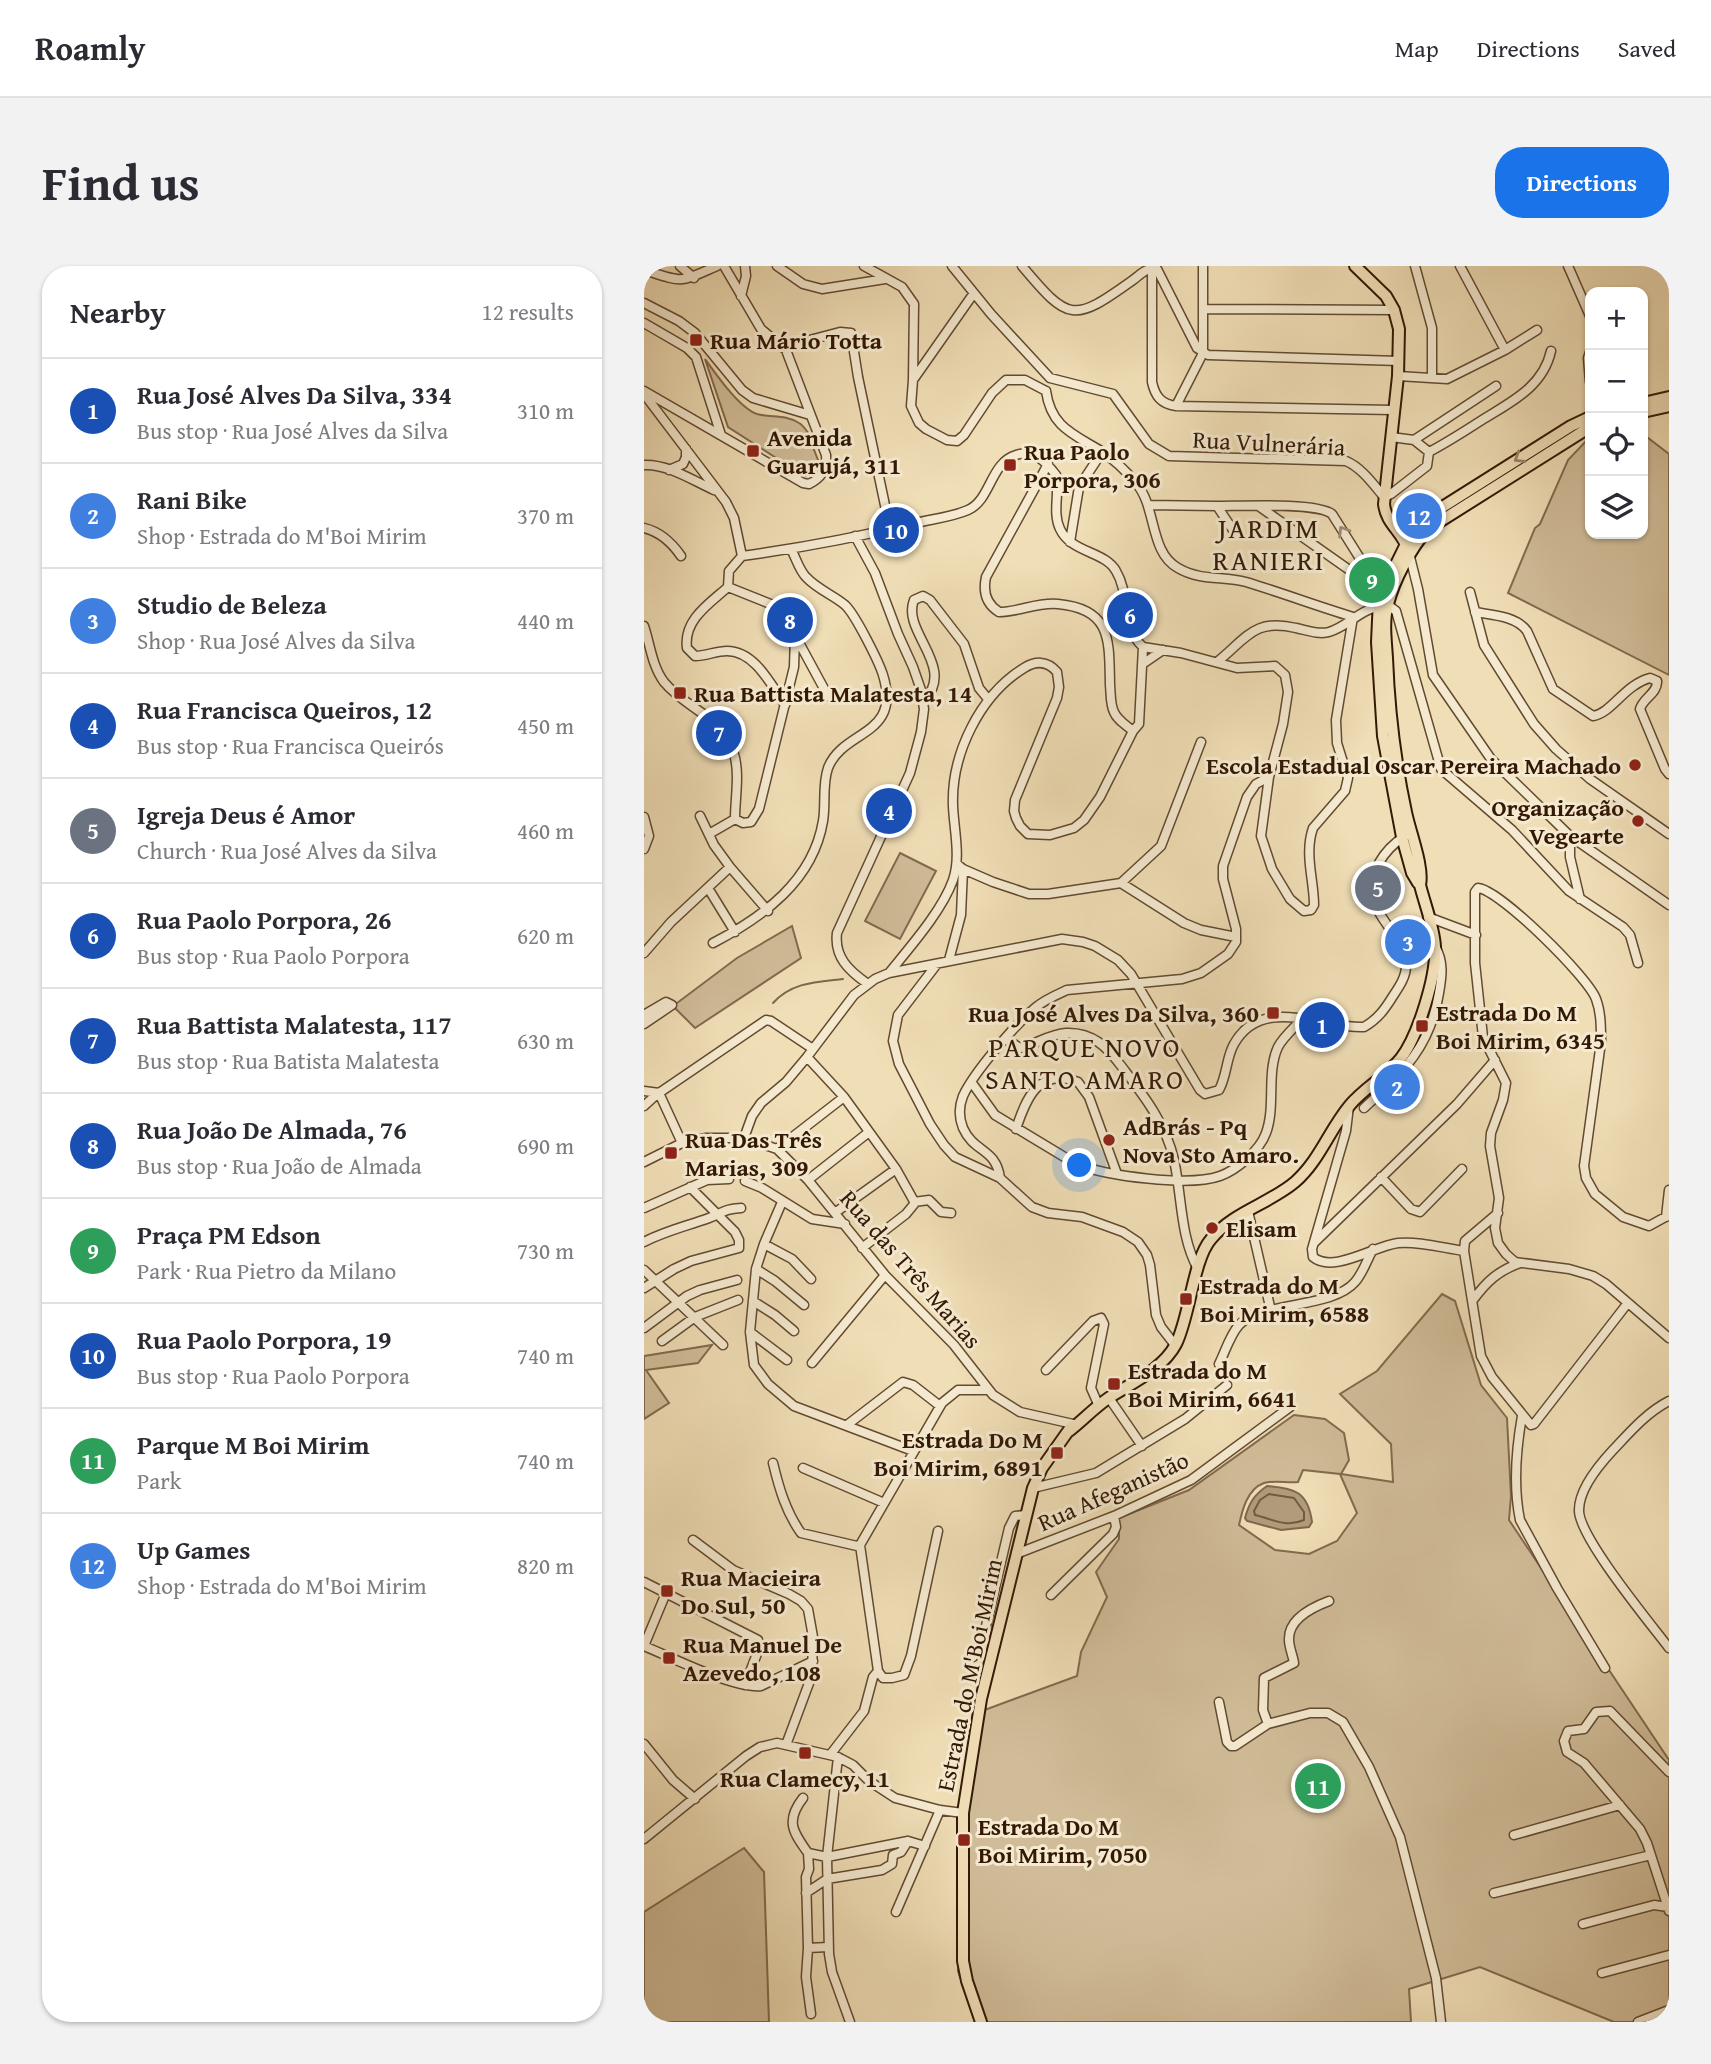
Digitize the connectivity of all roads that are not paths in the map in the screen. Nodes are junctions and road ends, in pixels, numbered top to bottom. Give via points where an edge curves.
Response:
1 (680, 266) edge
2 (717, 266) edge
3 (724, 266) edge
4 (745, 266) edge
5 (777, 266) edge
6 (864, 266) edge
7 (952, 266) edge
8 (1022, 266) edge
9 (1203, 266) edge
10 (1355, 266) edge
11 (1415, 266) edge
12 (1460, 266) edge
13 (1568, 266) edge
14 (1668, 266) edge
15 (1152, 267) edge
16 (644, 270) edge
17 (1669, 275) edge
18 (694, 278) junction
19 (885, 279) junction
20 (974, 293) junction
21 (741, 296) junction
22 (644, 303) edge
23 (1585, 305) edge
24 (1203, 309) junction
25 (1394, 310) junction
26 (644, 323) edge
27 (1537, 330) dead end
28 (783, 347) junction
29 (1505, 350) junction
30 (1551, 351) dead end
31 (1203, 353) junction
32 (912, 354) junction
33 (929, 358) junction
34 (1399, 361) junction
35 (1398, 376) junction
36 (1432, 378) junction
37 (1050, 379) junction
38 (913, 380) junction
39 (1496, 386) dead end
40 (1046, 391) junction
41 (644, 392) edge
42 (1669, 397) edge
43 (663, 402) junction
44 (1648, 402) edge
45 (1176, 405) junction
46 (1669, 406) edge
47 (656, 410) junction
48 (1393, 410) junction
49 (1648, 411) edge
50 (810, 415) junction
51 (1585, 420) edge
52 (1585, 430) edge
53 (721, 435) junction
54 (1391, 437) junction
55 (1414, 440) junction
56 (686, 449) junction
57 (1102, 452) junction
58 (1430, 452) junction
59 (1048, 464) junction
60 (644, 465) edge
61 (669, 470) junction
62 (717, 491) junction
63 (1385, 491) junction
64 (1148, 505) junction
65 (1217, 506) junction
66 (1260, 507) junction
67 (644, 528) edge
68 (890, 529) junction
69 (1234, 533) dead end
70 (855, 536) junction
71 (1070, 542) junction
72 (1406, 544) junction
73 (791, 549) junction
74 (681, 556) dead end
75 (742, 556) junction
76 (1410, 557) junction
77 (1366, 568) junction
78 (1360, 578) junction
79 (1387, 582) junction
80 (728, 587) junction
81 (1471, 592) dead end
82 (1382, 593) junction
83 (1382, 605) junction
84 (1475, 612) junction
85 (1353, 617) junction
86 (644, 626) edge
87 (795, 636) junction
88 (1143, 647) junction
89 (1163, 650) junction
90 (1220, 661) junction
91 (811, 663) junction
92 (1144, 663) junction
93 (794, 667) junction
94 (828, 696) dead end
95 (988, 699) junction
96 (924, 701) junction
97 (785, 705) junction
98 (1133, 731) junction
99 (1201, 742) dead end
100 (1669, 774) edge
101 (1269, 777) junction
102 (700, 816) dead end
103 (644, 817) edge
104 (735, 819) junction
105 (709, 834) junction
106 (1669, 834) edge
107 (1406, 835) junction
108 (1570, 836) junction
109 (644, 849) edge
110 (960, 866) junction
111 (730, 867) junction
112 (1121, 883) junction
113 (708, 888) junction
114 (945, 896) junction
115 (962, 899) junction
116 (1580, 899) junction
117 (1669, 905) edge
118 (768, 911) junction
119 (1428, 917) junction
120 (735, 932) junction
121 (1475, 935) junction
122 (1236, 937) junction
123 (713, 943) dead end
124 (644, 953) edge
125 (949, 960) junction
126 (1638, 963) dead end
127 (937, 964) junction
128 (889, 973) junction
129 (1137, 982) junction
130 (868, 984) junction
131 (644, 1015) edge
132 (1303, 1018) junction
133 (644, 1024) edge
134 (1006, 1038) junction
135 (813, 1049) junction
136 (807, 1057) junction
137 (1494, 1060) junction
138 (1389, 1076) junction
139 (971, 1083) junction
140 (644, 1091) edge
141 (659, 1093) junction
142 (844, 1097) junction
143 (644, 1106) edge
144 (1349, 1106) junction
145 (1364, 1108) dead end
146 (1016, 1129) junction
147 (869, 1132) junction
148 (744, 1138) junction
149 (682, 1143) junction
150 (777, 1149) junction
151 (644, 1162) edge
152 (896, 1169) junction
153 (1462, 1169) dead end
154 (1117, 1174) junction
155 (1381, 1177) junction
156 (1000, 1178) junction
157 (729, 1179) dead end
158 (808, 1180) junction
159 (1178, 1180) junction
160 (745, 1181) dead end
161 (690, 1187) junction
162 (1669, 1190) edge
163 (782, 1202) junction
164 (914, 1202) junction
165 (644, 1208) edge
166 (741, 1208) dead end
167 (1248, 1211) junction
168 (836, 1212) junction
169 (951, 1213) dead end
170 (1498, 1213) junction
171 (717, 1214) junction
172 (1667, 1216) edge
173 (845, 1223) junction
174 (644, 1242) edge
175 (764, 1244) junction
176 (1313, 1244) junction
177 (862, 1248) junction
178 (1373, 1249) junction
179 (1464, 1251) junction
180 (1520, 1263) junction
181 (644, 1269) edge
182 (755, 1269) junction
183 (1198, 1269) junction
184 (886, 1275) junction
185 (811, 1279) dead end
186 (655, 1280) junction
187 (737, 1280) dead end
188 (644, 1288) edge
189 (738, 1300) dead end
190 (1473, 1300) junction
191 (753, 1301) junction
192 (678, 1302) junction
193 (1627, 1304) junction
194 (804, 1305) dead end
195 (1271, 1311) junction
196 (695, 1317) junction
197 (644, 1328) edge
198 (794, 1331) dead end
199 (750, 1332) junction
200 (1669, 1338) edge
201 (662, 1341) dead end
202 (723, 1345) dead end
203 (1175, 1345) junction
204 (787, 1360) dead end
205 (812, 1363) dead end
206 (1219, 1364) dead end
207 (1046, 1370) dead end
208 (1227, 1385) dead end
209 (988, 1390) junction
210 (1104, 1401) junction
211 (1669, 1401) edge
212 (940, 1406) junction
213 (1290, 1407) dead end
214 (1525, 1419) junction
215 (847, 1425) junction
216 (1071, 1427) junction
217 (1142, 1446) junction
218 (913, 1451) junction
219 (773, 1463) dead end
220 (803, 1468) dead end
221 (1032, 1488) junction
222 (884, 1503) junction
223 (1025, 1515) junction
224 (1114, 1516) junction
225 (938, 1531) dead end
226 (692, 1540) dead end
227 (860, 1545) junction
228 (1016, 1554) junction
229 (644, 1582) edge
230 (666, 1593) junction
231 (1051, 1595) dead end
232 (1329, 1601) dead end
233 (644, 1646) edge
234 (1669, 1648) edge
235 (973, 1657) dead end
236 (813, 1661) junction
237 (1605, 1668) dead end
238 (878, 1671) junction
239 (745, 1685) junction
240 (1219, 1702) dead end
241 (1268, 1724) junction
242 (644, 1744) edge
243 (786, 1745) junction
244 (834, 1756) junction
245 (1669, 1772) edge
246 (803, 1798) dead end
247 (695, 1799) junction
248 (1620, 1805) junction
249 (940, 1810) junction
250 (963, 1813) junction
251 (1514, 1835) dead end
252 (644, 1839) edge
253 (908, 1841) junction
254 (925, 1846) junction
255 (808, 1853) junction
256 (1651, 1855) junction
257 (827, 1857) junction
258 (827, 1879) junction
259 (806, 1893) junction
260 (1494, 1893) dead end
261 (1668, 1909) edge
262 (896, 1912) dead end
263 (1583, 1924) dead end
264 (828, 1947) junction
265 (808, 1948) junction
266 (1669, 1955) edge
267 (1602, 1973) dead end
268 (1669, 2010) edge
269 (811, 2014) dead end
270 (850, 2022) edge
271 (981, 2022) edge
272 (1441, 2022) edge
273 (1638, 2022) edge

1 - 18 street
2 - 18 street
3 - 21 street
4 - 21 street
5 - 19 street via 803,284 822,289
6 - 19 street
7 - 20 street
8 - 15 street via 1052,302 1076,311 1094,307
9 - 24 street
10 - 25 main road
11 - 36 street via 1432,328
12 - 29 street
13 - 23 street
14 - 17 street
15 - 31 street via 1163,277
15 - 45 street via 1152,382 1158,398
16 - 18 street via 676,280
19 - 32 street via 906,290 914,304
20 - 33 street
20 - 37 street
21 - 28 street via 761,329
22 - 50 street via 695,333 753,398
24 - 25 street
24 - 31 street
25 - 34 main road
26 - 53 street via 696,357
27 - 29 street
28 - 50 street
28 - 68 street via 851,333
29 - 36 street via 1447,379
30 - 58 street via 1544,370 1524,394
31 - 34 street
31 - 45 street
32 - 33 street
32 - 38 street
33 - 38 street
34 - 35 main road
35 - 36 street
35 - 48 main road
37 - 40 street
37 - 63 street, Rua Vulnerária via 1113,394 1149,444 1169,456 1343,461
38 - 40 street via 910,402 914,415 926,429 952,441 964,435 1006,380 1025,380
39 - 55 street
40 - 57 street via 1058,424
41 - 43 street
41 - 47 street
42 - 44 main road
43 - 47 street
43 - 53 street
45 - 48 street
46 - 49 main road
47 - 56 street
48 - 54 main road
50 - 53 street via 827,462 816,481 809,484
51 -> 72 main road, Estrada do M'Boi Mirim via 1437,510
52 - 76 main road, Estrada do M'Boi Mirim via 1428,529
54 - 55 street
54 - 63 main road
55 - 58 street
56 - 61 street via 683,464
56 - 62 street
57 - 64 street via 1142,490
57 - 71 street via 1079,486
58 - 63 street via 1427,466 1391,494
59 - 68 street via 1030,454 1013,456 969,509
59 - 71 street via 1057,478 1058,523
59 - 98 street via 986,577 986,596 999,612 1046,603 1096,615 1107,640 1112,709
60 - 61 street
61 - 62 street
62 - 75 street via 734,518
63 - 72 main road via 1388,521
64 - 65 street
64 - 85 street via 1162,549 1175,566 1191,575 1244,582
65 - 66 street
65 - 69 street
77 -> 66 street via 1327,510
66 - 78 street
67 - 74 street via 660,535
68 - 70 street
70 - 73 street
70 - 96 street via 875,573
71 - 88 street via 1115,568 1129,628
72 - 76 main road
72 - 79 main road, Estrada do M'Boi Mirim
73 - 75 street
73 - 118 street via 808,579 856,617 883,675 886,702 877,723 828,768 817,841 784,896
75 - 80 street via 729,571
76 - 83 main road, Estrada do M'Boi Mirim
76 - 108 street via 1435,681 1491,759
77 - 78 street
77 - 79 street
78 - 82 street
79 - 82 main road, Estrada do M'Boi Mirim
80 - 87 street via 773,605
80 - 97 street via 699,612 687,636 687,648 695,656 722,651 742,655 762,671
81 - 84 street
82 - 83 main road, Estrada do M'Boi Mirim
83 - 85 street
83 - 107 main road, Estrada do M'Boi Mirim
83 - 116 street via 1395,611 1441,769 1512,830
84 - 100 street via 1522,624 1553,689 1593,716 1605,712 1633,685 1650,678 1657,681 1640,709
84 - 106 street via 1484,645 1534,724 1590,779
85 - 90 street via 1324,633 1282,624 1260,626
85 - 101 street via 1335,733 1348,784 1310,836 1311,910 1304,911 1290,899 1264,849 1261,836
86 - 104 street via 662,679 711,718 730,744 737,768
87 - 91 street
87 - 93 street
88 - 89 street
88 - 92 street
89 - 90 street
89 - 92 street
90 - 101 street via 1237,668 1275,666 1285,675 1289,692
91 - 93 street
91 - 94 street
92 - 98 street via 1141,717
93 - 97 street
95 - 96 street via 979,688 964,644 923,596 914,600 912,607 933,666 933,689
95 - 98 street via 1009,678 1035,663 1048,664 1057,671 1057,698 1015,800 1020,826 1034,836 1060,833 1084,820
95 - 110 street via 965,743 956,780 953,803
96 - 130 street via 910,773 837,933 840,958
97 - 104 street via 755,819 748,823
99 - 112 street via 1161,846
101 - 122 street via 1256,784 1247,797 1223,866
102 - 105 street
103 - 109 street via 649,836
104 - 105 street
105 - 111 street
107 - 119 main road, Estrada do M'Boi Mirim
107 - 132 street via 1381,859 1371,886 1375,904 1405,959 1399,988 1377,1019 1364,1027
108 - 116 street
108 - 117 street
110 - 112 street via 1029,894
110 - 114 street
110 - 115 street
111 - 113 street
111 - 118 street
112 - 122 street via 1184,923
113 - 120 street
113 - 124 street
114 - 115 street
114 - 128 street
115 - 125 street
116 - 126 street via 1628,932
118 - 120 street
119 - 121 street
119 - 138 main road, Estrada do M'Boi Mirim via 1435,946 1420,1020
120 - 123 street
121 - 137 street via 1483,1037
121 - 172 street via 1475,892 1481,888 1543,936 1593,992 1601,1042 1584,1154 1586,1178 1595,1194 1623,1217 1649,1226
122 - 129 street via 1228,954 1201,973
125 - 127 street
125 - 129 street via 1070,939 1095,946 1118,960
127 - 128 street
127 - 156 street via 898,1015 893,1041 896,1055 944,1145 961,1160
128 - 130 street
129 - 132 street via 1205,1094 1219,1090 1234,1044 1251,1026 1283,1016
129 - 134 street via 1067,990 1035,1008
130 - 135 street via 849,1001
131 - 133 street via 666,1002 672,1005
132 - 159 street via 1276,1055 1265,1136 1248,1157 1221,1175
134 - 139 street
134 - 159 street via 1020,1048 1066,1033 1099,1041 1132,1079 1162,1125
135 - 136 street
135 - 141 street via 771,1021 763,1021
136 - 142 street
136 - 148 street via 761,1103
137 - 155 street via 1457,1104
137 - 170 street via 1506,1083 1490,1146
138 - 144 main road, Estrada do M'Boi Mirim
138 - 145 street
139 - 146 street via 995,1115
139 - 156 street via 960,1112 963,1128 997,1163
140 - 141 street
141 - 143 street
141 - 149 street
142 - 147 street
142 - 150 street
144 - 167 main road, Estrada do M'Boi Mirim via 1308,1170
144 - 176 street
146 - 154 street via 1076,1164
146 - 154 street via 1027,1098 1038,1086 1063,1079 1078,1082 1089,1097
147 - 152 street
147 - 158 street
148 - 149 street, Rua das Três Marias
148 - 150 street, Rua das Três Marias
149 - 151 street, Rua das Três Marias
150 - 158 street, Rua das Três Marias
152 - 164 street
152 - 168 street
153 - 155 street via 1420,1212 1411,1209
154 - 159 street
155 - 176 street
156 - 203 street via 1037,1210 1082,1217 1138,1242 1150,1265 1156,1315
157 - 161 street
158 - 168 street, Rua das Três Marias
159 - 183 street via 1189,1253
160 - 163 street
161 - 165 street
161 - 171 street
162 - 172 street
163 - 173 street via 812,1219
163 - 175 street
164 - 169 street via 929,1200 941,1212
164 - 177 street via 914,1208
166 - 171 street
167 - 183 main road, Estrada do M'Boi Mirim via 1210,1240
167 - 195 street
168 - 173 street, Rua das Três Marias
170 - 179 street via 1465,1241
170 - 180 street via 1495,1228 1501,1248
171 - 174 street
171 - 186 street via 737,1234 738,1249 691,1261
173 - 177 street, Rua das Três Marias
175 - 182 street
175 - 185 street via 792,1259
176 - 178 street via 1313,1257 1325,1263
177 - 184 street, Rua das Três Marias
178 - 179 street via 1401,1243
178 - 195 street via 1356,1281 1343,1291
179 - 190 street
180 - 190 street via 1490,1278
180 - 193 street via 1589,1274
181 - 186 street
182 - 191 street
182 - 194 street
183 - 203 main road, Estrada do M'Boi Mirim
184 - 205 street
184 - 209 street, Rua das Três Marias via 954,1345
186 - 188 street
186 - 192 street
187 - 192 street via 700,1290
189 - 196 street
190 - 214 street via 1481,1356
191 - 198 street
191 - 199 street
192 - 196 street
192 - 197 street
193 - 200 street
193 - 214 street via 1534,1424
195 - 206 street via 1241,1323
196 - 201 street
196 - 202 street
199 - 204 street
199 - 215 street via 752,1361 775,1391 794,1406
203 - 210 main road, Estrada do M'Boi Mirim via 1144,1375
207 - 210 street via 1101,1318 1104,1324 1091,1388
208 - 217 street
209 - 212 street via 958,1390
209 - 216 street, Rua das Três Marias via 1020,1412
210 - 216 main road, Estrada do M'Boi Mirim
210 - 217 street
211 - 234 street via 1639,1421 1603,1461 1583,1494 1578,1513 1588,1537
212 - 215 street via 903,1382
212 - 218 street
213 - 224 street, Rua Afeganistão via 1200,1475
214 - 237 street via 1516,1463 1520,1520
215 - 218 street
216 - 221 main road, Estrada do M'Boi Mirim
217 - 221 street via 1096,1473
218 - 222 street
219 - 227 street via 779,1490 801,1532
220 - 222 street
221 - 223 main road, Estrada do M'Boi Mirim
222 - 227 street
223 - 228 main road, Estrada do M'Boi Mirim
223 - 235 street via 1015,1516 1009,1528 986,1626
224 - 228 street, Rua Afeganistão
224 - 231 street via 1114,1534
225 - 238 street via 904,1675 883,1678
226 - 236 street via 733,1570 800,1601 811,1617
227 - 238 street
228 - 250 main road, Estrada do M'Boi Mirim via 983,1687
229 - 230 street
230 - 233 street
230 - 239 street via 758,1640
232 - 241 street via 1302,1614 1290,1632 1294,1663 1264,1678 1263,1710
233 - 239 street
236 - 239 street via 761,1686
236 - 243 street via 811,1680
238 - 244 street via 864,1711
240 - 241 street via 1231,1746
241 - 272 street via 1328,1713 1343,1722 1361,1751 1404,1848 1436,1978
242 - 247 street
243 - 244 street
243 - 247 street via 760,1747
244 - 249 street via 895,1798
244 - 257 street
245 - 248 street via 1610,1711 1596,1712 1584,1729 1567,1731 1567,1752 1584,1763
246 - 255 street via 791,1820
247 - 252 street
248 - 251 street
248 - 256 street via 1640,1829
249 - 250 street
249 - 254 street
250 - 271 main road, Estrada do M'Boi Mirim via 963,1961
253 - 254 street
253 - 257 street
253 - 258 street via 882,1870
254 - 262 street
255 - 257 street
255 - 259 street
256 - 260 street
256 - 261 street
257 - 258 street
258 - 259 street
258 - 264 street
259 - 265 street
261 - 263 street via 1654,1905
264 - 265 street
264 - 270 street
265 - 269 street
266 - 267 street
268 - 273 street

